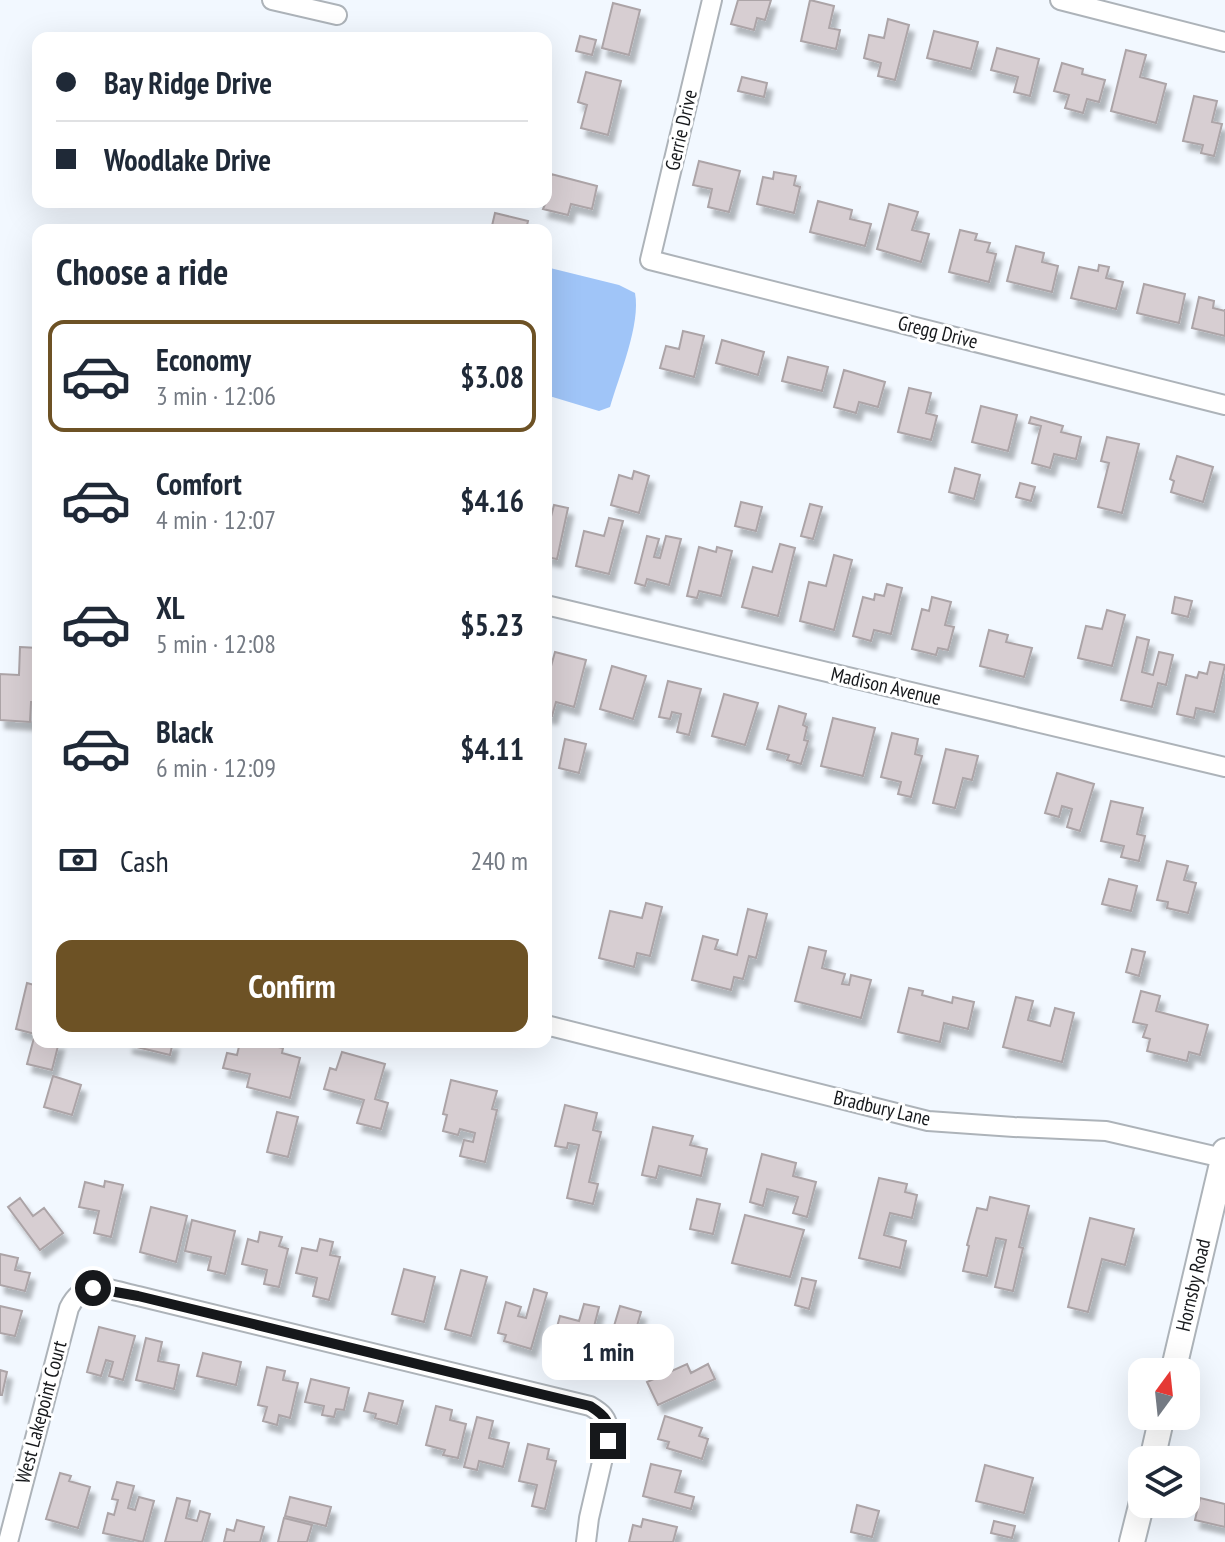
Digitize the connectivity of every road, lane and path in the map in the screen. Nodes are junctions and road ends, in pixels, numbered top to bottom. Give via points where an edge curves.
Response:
1 (272, 0) edge
2 (712, 0) edge
3 (1060, 0) edge
4 (337, 15) dead end
5 (1225, 42) edge
6 (650, 260) joint
7 (1225, 405) edge
8 (552, 606) edge
9 (1225, 767) edge
10 (552, 1027) edge
11 (1224, 1154) edge
12 (1176, 1358) edge
13 (1138, 1518) edge
14 (8, 1542) edge
15 (586, 1542) edge
16 (1132, 1542) edge

1 - 4 street
2 - 6 street, Gerrie Drive
3 - 5 street
6 - 7 street, Gregg Drive
8 - 9 street, Madison Avenue
10 - 11 street, Bradbury Lane via 928,1121 1106,1131
11 - 12 street, Hornsby Road
13 - 16 street
14 - 15 street, West Lakepoint Court via 69,1308 87,1289 153,1299 590,1406 608,1423 608,1441

